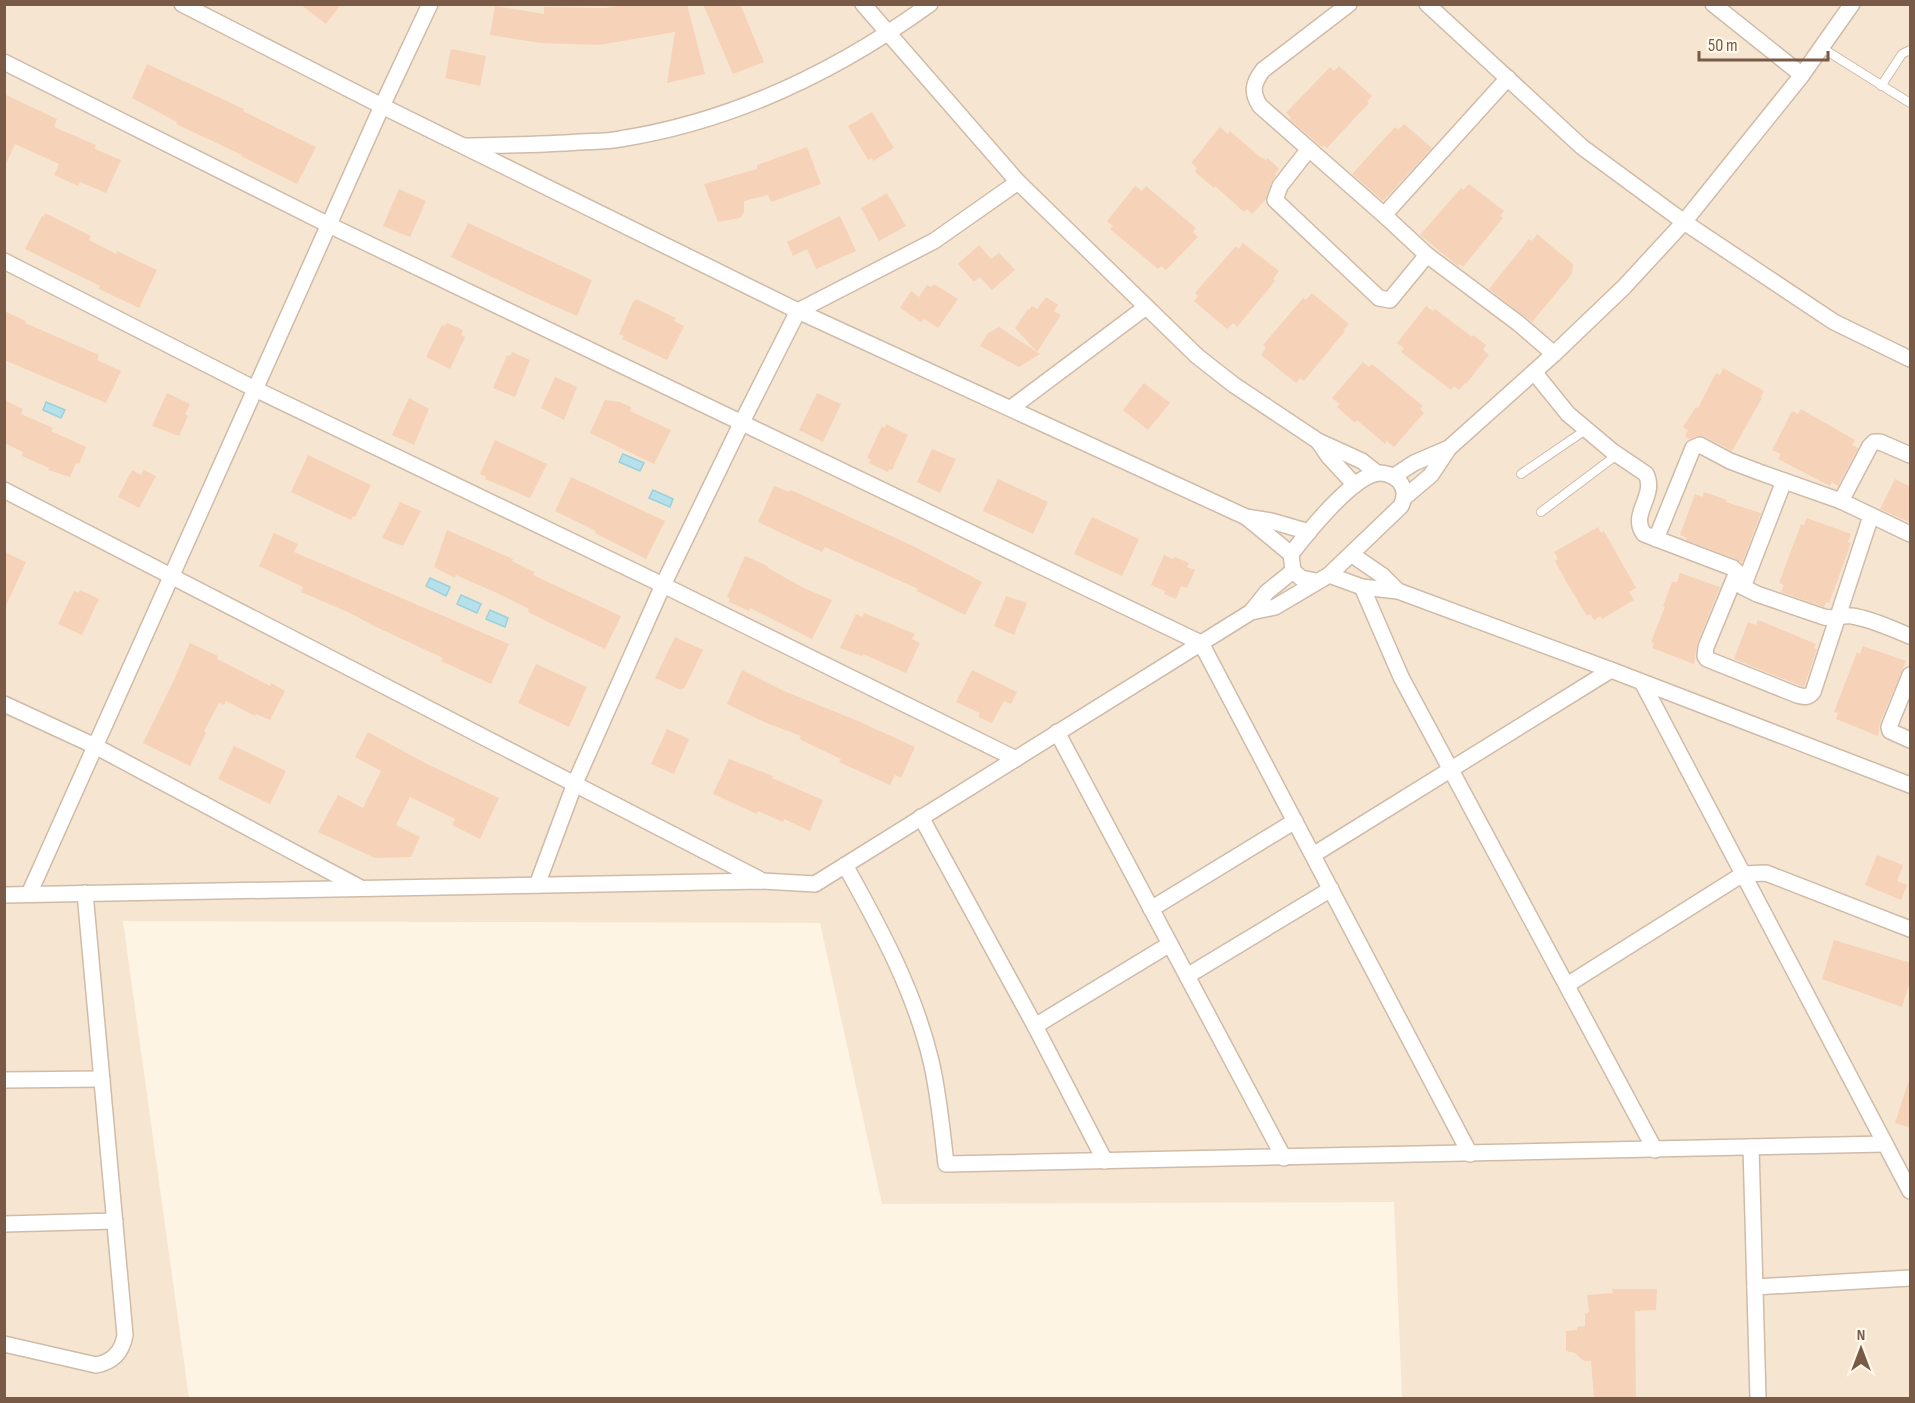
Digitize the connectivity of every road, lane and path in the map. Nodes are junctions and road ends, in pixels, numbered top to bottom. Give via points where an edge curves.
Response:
1 (182, 4) edge
2 (202, 4) edge
3 (430, 4) edge
4 (863, 4) edge
5 (930, 4) edge
6 (1349, 4) edge
7 (1427, 4) edge
8 (1713, 4) edge
9 (1852, 4) edge
10 (213, 22) junction
11 (890, 33) junction
12 (1822, 48) junction
13 (1911, 50) edge
14 (4, 62) edge
15 (1802, 75) junction
16 (1508, 78) junction
17 (1881, 86) junction
18 (1911, 103) edge
19 (382, 106) junction
20 (462, 146) junction
21 (1309, 149) junction
22 (1018, 182) junction
23 (1384, 215) junction
24 (1684, 222) junction
25 (328, 225) junction
26 (1426, 255) junction
27 (4, 261) edge
28 (1146, 307) junction
29 (798, 311) junction
30 (1554, 354) junction
31 (1911, 359) edge
32 (1534, 372) junction
33 (255, 389) junction
34 (1011, 408) junction
35 (742, 422) junction
36 (1587, 429) junction
37 (1318, 441) junction
38 (1449, 448) junction
39 (1617, 454) junction
40 (1911, 455) edge
41 (1377, 473) junction
42 (1521, 474) dead end
43 (1394, 476) junction
44 (1784, 481) junction
45 (1355, 485) junction
46 (4, 490) edge
47 (1405, 497) junction
48 (1841, 501) junction
49 (1541, 512) dead end
50 (1871, 516) junction
51 (1246, 517) junction
52 (1309, 532) junction
53 (1911, 534) edge
54 (1656, 539) junction
55 (1291, 554) junction
56 (1351, 554) junction
57 (1293, 571) junction
58 (1737, 572) junction
59 (171, 575) junction
60 (1323, 578) junction
61 (663, 585) junction
62 (1362, 587) junction
63 (1743, 587) junction
64 (1398, 591) junction
65 (1251, 612) junction
66 (1839, 618) junction
67 (1911, 636) edge
68 (1201, 643) junction
69 (1611, 670) junction
70 (1911, 675) edge
71 (1642, 682) junction
72 (4, 704) edge
73 (1057, 732) junction
74 (1911, 740) edge
75 (95, 746) junction
76 (1016, 759) junction
77 (1451, 769) junction
78 (575, 783) junction
79 (1911, 785) edge
80 (921, 818) junction
81 (1295, 821) junction
82 (1313, 855) junction
83 (845, 865) junction
84 (1743, 874) junction
85 (762, 881) junction
86 (537, 885) junction
87 (361, 888) junction
88 (1331, 889) junction
89 (85, 893) junction
90 (30, 894) junction
91 (4, 895) edge
92 (1152, 909) junction
93 (1911, 929) edge
94 (1170, 944) junction
95 (1187, 976) junction
96 (1567, 985) junction
97 (1035, 1026) junction
98 (102, 1079) junction
99 (4, 1080) edge
100 (1886, 1144) junction
101 (1751, 1147) junction
102 (1655, 1150) junction
103 (1470, 1154) junction
104 (1284, 1158) junction
105 (1105, 1161) junction
106 (1911, 1191) edge
107 (115, 1221) junction
108 (4, 1224) edge
109 (1911, 1278) edge
110 (1755, 1287) junction
111 (4, 1344) edge
112 (1758, 1398) edge

1 - 10 street
2 - 10 street
3 - 19 street
4 - 11 street
5 - 11 street
6 - 21 street via 1255,80 1255,98 1260,106
7 - 16 street
8 - 15 street
9 - 12 street
10 - 19 street
11 - 20 street via 816,76 764,99 674,129 617,140
11 - 22 street
12 - 15 street
12 - 17 lane
13 - 17 lane via 1902,54
14 - 25 street
15 - 24 street
16 - 23 street
16 - 24 street via 1582,147
17 - 18 lane
19 - 20 street
19 - 25 street
20 - 29 street
21 - 23 street
21 - 26 street via 1280,186 1275,200 1379,298 1390,300
22 - 28 street
22 - 29 street via 934,241
23 - 26 street
24 - 30 street
24 - 31 street via 1834,322
25 - 33 street
25 - 35 street
26 - 30 street
27 - 33 street
28 - 34 street
28 - 37 street via 1234,385
29 - 34 street
29 - 35 street
30 - 32 street
32 - 36 street via 1568,414
32 - 38 street
33 - 59 street
33 - 61 street
34 - 51 street
35 - 61 street
35 - 68 street
36 - 39 street
36 - 42 lane
37 - 41 street via 1362,461
37 - 45 street
38 - 43 street
38 - 47 street via 1431,475
39 - 49 lane
39 - 54 street via 1649,479 1649,493 1638,523 1644,534
40 - 48 street via 1874,442
41 - 43 street
41 - 45 street
43 - 47 street via 1403,486
44 - 48 street
44 - 54 street via 1696,445
44 - 63 street
45 - 52 street
46 - 59 street
47 - 56 street via 1394,515
48 - 50 street
50 - 53 street
50 - 66 street
51 - 52 street
51 - 55 street
52 - 55 street
54 - 58 street
55 - 57 street
56 - 60 street
56 - 64 street
57 - 60 street via 1301,578
57 - 65 street via 1267,592
58 - 63 street
58 - 66 street via 1706,647 1707,659 1806,697 1813,692
59 - 75 street
59 - 78 street
60 - 62 street
60 - 65 street via 1275,607
61 - 76 street
61 - 78 street
62 - 64 street
62 - 77 street via 1401,677
63 - 66 street via 1824,617
64 - 69 street
65 - 68 street
66 - 67 street via 1854,616
68 - 73 street
68 - 81 street
69 - 71 street
69 - 77 street
70 - 74 street via 1889,727
71 - 79 street
71 - 84 street
72 - 75 street
73 - 76 street
73 - 92 street
75 - 87 street
75 - 90 street
76 - 80 street
77 - 82 street
77 - 96 street
78 - 85 street
78 - 86 street
80 - 83 street
80 - 97 street
81 - 82 street
81 - 92 street
82 - 88 street
83 - 85 street via 815,884
83 - 105 street via 885,936 919,1020 933,1071 946,1164
84 - 93 street via 1766,873
84 - 96 street
84 - 100 street
85 - 86 street
86 - 87 street
87 - 89 street
88 - 95 street
88 - 103 street
89 - 90 street
89 - 98 street
90 - 91 street
92 - 94 street
94 - 95 street
94 - 97 street
95 - 104 street
96 - 102 street
97 - 105 street
98 - 99 street
98 - 107 street
100 - 101 street
100 - 106 street
101 - 102 street
101 - 110 street
102 - 103 street
103 - 104 street
104 - 105 street
107 - 108 street
107 - 111 street via 125,1335 119,1352 105,1364 87,1365
109 - 110 street
110 - 112 street

